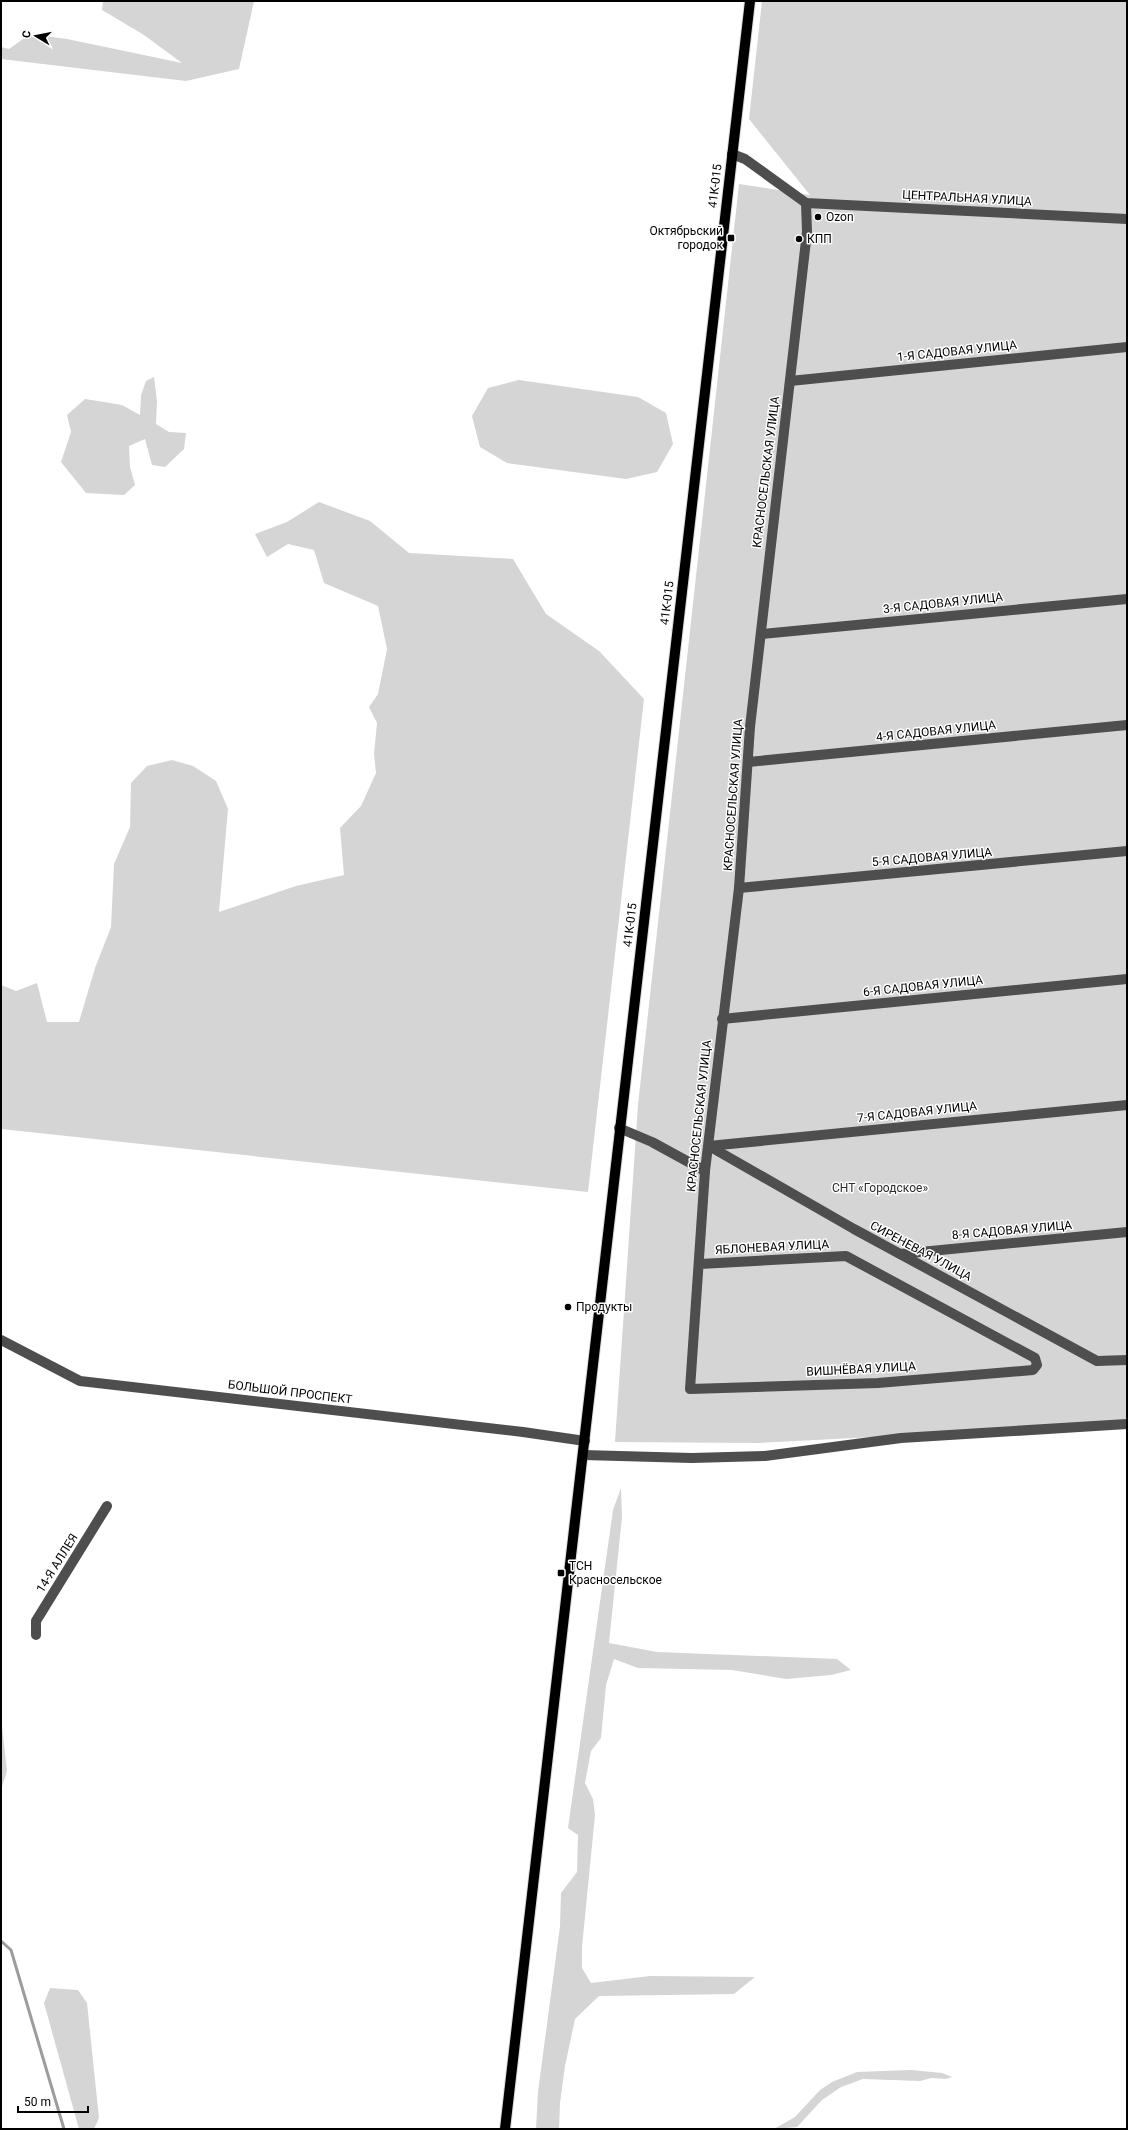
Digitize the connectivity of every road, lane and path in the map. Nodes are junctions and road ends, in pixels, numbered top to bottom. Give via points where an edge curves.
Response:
1 (750, 1) edge
2 (732, 154) junction
3 (806, 203) junction
4 (1127, 219) edge
5 (1127, 347) edge
6 (790, 381) junction
7 (1127, 599) edge
8 (761, 634) junction
9 (1127, 725) edge
10 (748, 762) junction
11 (1127, 851) edge
12 (739, 888) junction
13 (1127, 980) edge
14 (722, 1019) junction
15 (1127, 1105) edge
16 (620, 1128) junction
17 (709, 1146) junction
18 (705, 1171) junction
19 (1127, 1232) edge
20 (900, 1254) junction
21 (700, 1264) junction
22 (1, 1340) edge
23 (1127, 1360) edge
24 (1033, 1370) joint
25 (690, 1389) joint
26 (1127, 1424) edge
27 (585, 1441) junction
28 (583, 1455) junction
29 (107, 1506) dead end
30 (36, 1635) dead end
31 (505, 2129) edge

1 - 2 main road, 41К-015
2 - 3 street via 745,159
2 - 16 main road, 41К-015
3 - 4 street, ЦЕНТРАЛЬНАЯ УЛИЦА
3 - 6 street, КРАСНОСЕЛЬСКАЯ УЛИЦА via 807,232
5 - 6 street, 1-Я САДОВАЯ УЛИЦА
6 - 8 street, КРАСНОСЕЛЬСКАЯ УЛИЦА
7 - 8 street, 3-Я САДОВАЯ УЛИЦА
8 - 10 street, КРАСНОСЕЛЬСКАЯ УЛИЦА
9 - 10 street, 4-Я САДОВАЯ УЛИЦА
10 - 12 street, КРАСНОСЕЛЬСКАЯ УЛИЦА
11 - 12 street, 5-Я САДОВАЯ УЛИЦА
12 - 14 street, КРАСНОСЕЛЬСКАЯ УЛИЦА
13 - 14 street, 6-Я САДОВАЯ УЛИЦА
14 - 17 street, КРАСНОСЕЛЬСКАЯ УЛИЦА
15 - 17 street, 7-Я САДОВАЯ УЛИЦА
16 - 18 street
16 - 27 main road, 41К-015
17 - 18 street, КРАСНОСЕЛЬСКАЯ УЛИЦА
17 - 20 street, СИРЕНЕВАЯ УЛИЦА
18 - 21 street, КРАСНОСЕЛЬСКАЯ УЛИЦА
19 - 20 street, 8-Я САДОВАЯ УЛИЦА
20 - 23 street, СИРЕНЕВАЯ УЛИЦА via 1097,1361
21 - 24 street, ЯБЛОНЕВАЯ УЛИЦА via 846,1256 1036,1358 1037,1365
21 - 25 street, КРАСНОСЕЛЬСКАЯ УЛИЦА
22 - 27 street, БОЛЬШОЙ ПРОСПЕКТ via 80,1381
24 - 25 street, ВИШНЁВАЯ УЛИЦА via 878,1383
26 - 28 street via 901,1438 765,1456 692,1458
27 - 28 main road, 41К-015
28 - 31 main road, 41К-015
29 - 30 street, 14-Я АЛЛЕЯ via 36,1621

